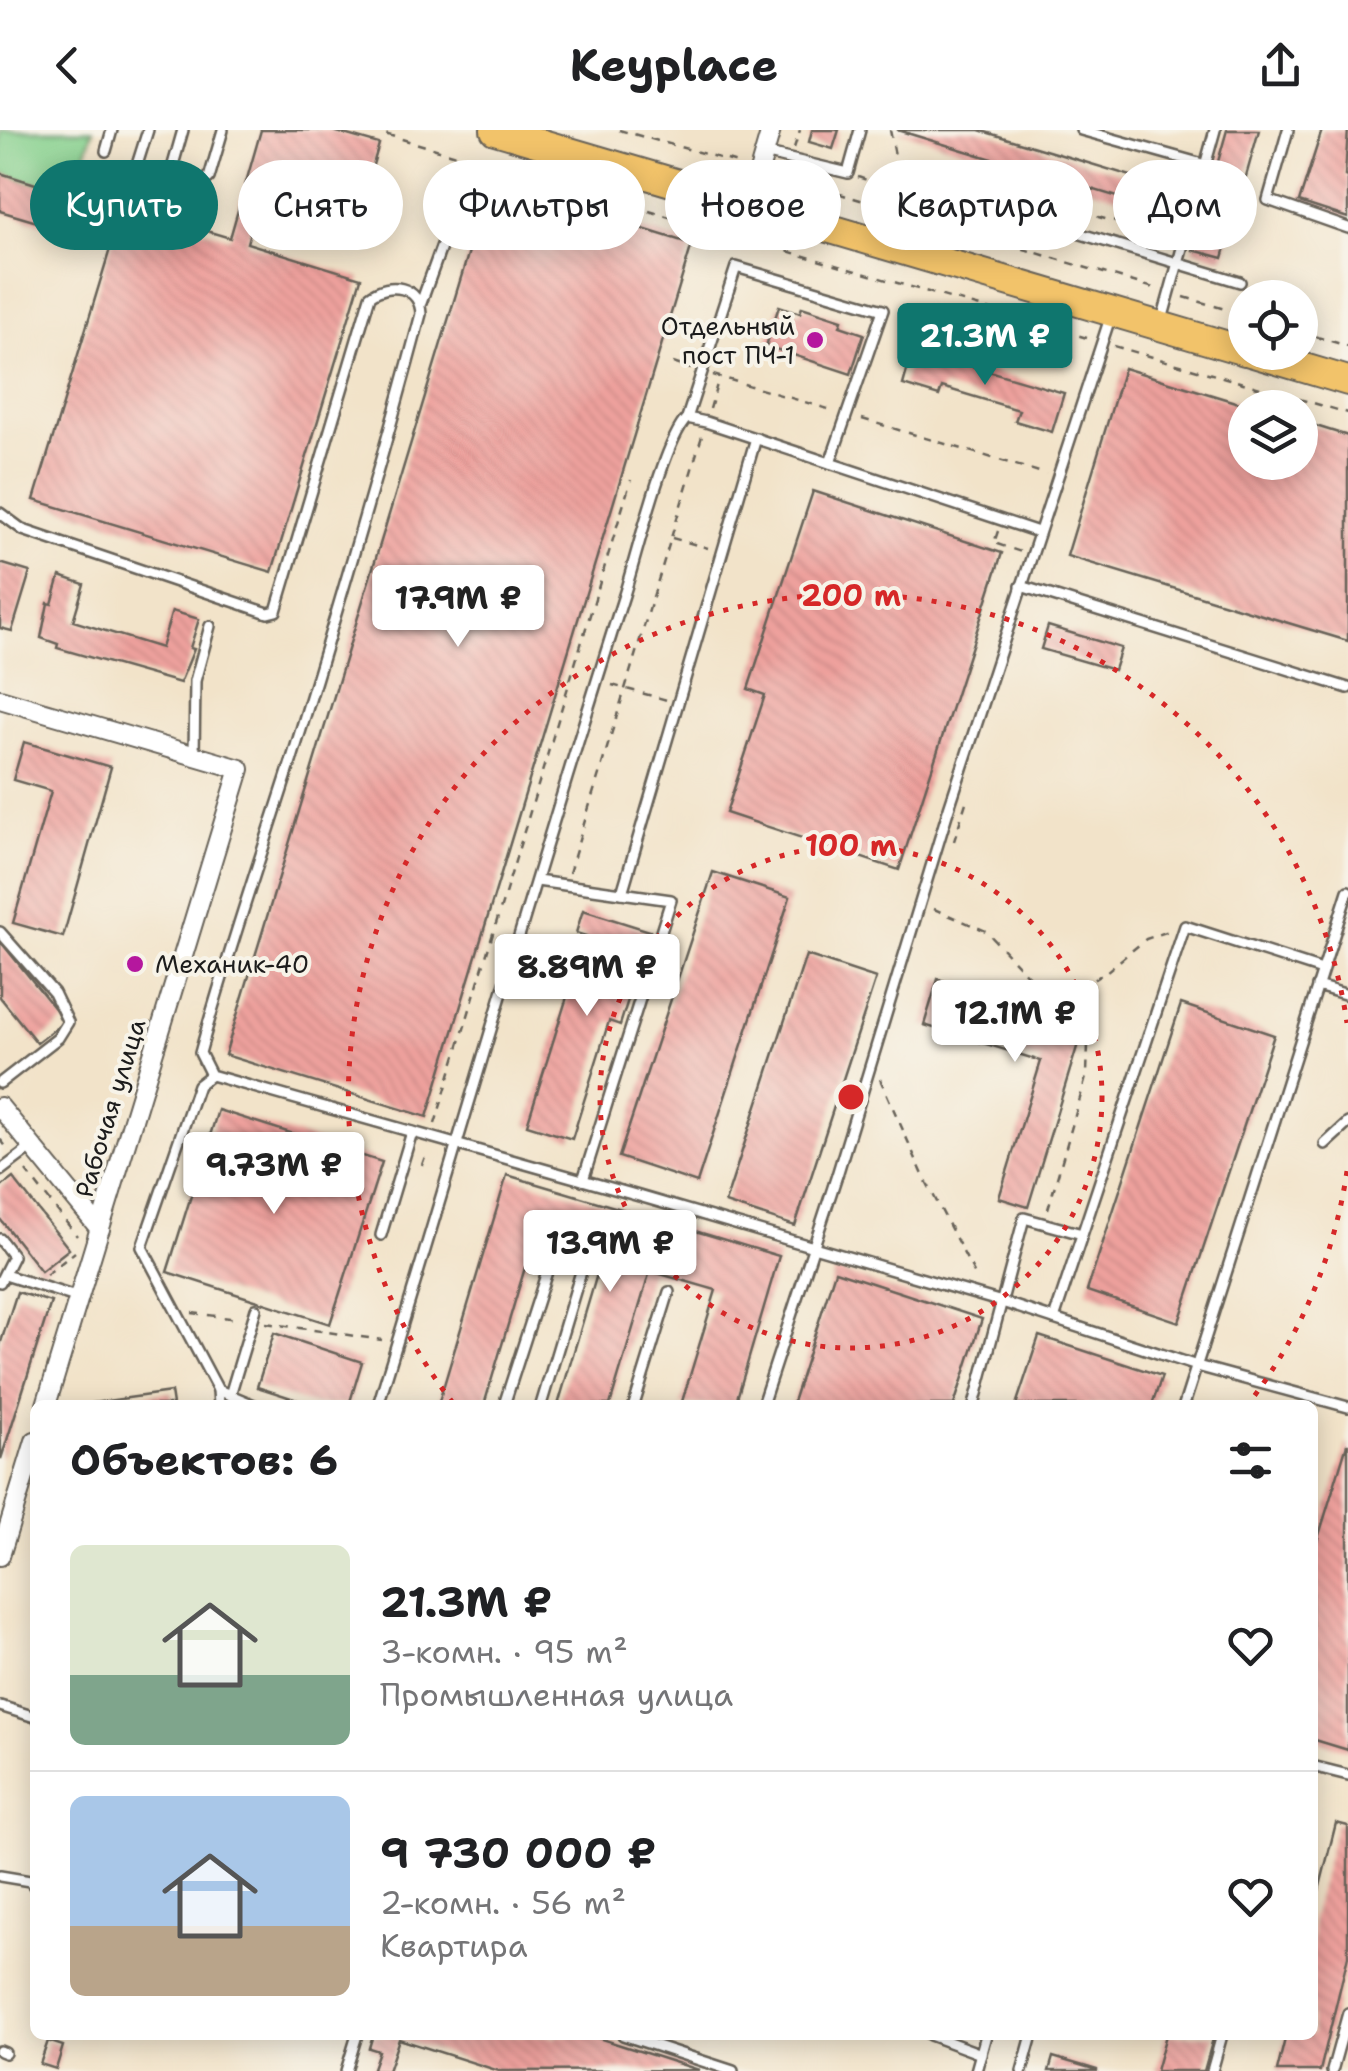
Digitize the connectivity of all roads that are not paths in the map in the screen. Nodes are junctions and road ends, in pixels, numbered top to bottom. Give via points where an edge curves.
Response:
1 (112, 130) edge
2 (148, 130) edge
3 (184, 130) edge
4 (223, 130) edge
5 (494, 130) edge
6 (771, 130) edge
7 (860, 130) edge
8 (1081, 130) edge
9 (1215, 130) edge
10 (1288, 130) edge
11 (106, 151) dead end
12 (139, 160) edge
13 (175, 160) edge
14 (214, 160) edge
15 (762, 160) edge
16 (1185, 160) edge
17 (1207, 160) edge
18 (841, 172) edge
19 (665, 181) edge
20 (1348, 228) edge
21 (841, 233) edge
22 (1093, 237) edge
23 (440, 250) edge
24 (1183, 250) edge
25 (1179, 264) junction
26 (1233, 280) edge
27 (421, 303) junction
28 (1112, 312) junction
29 (1160, 326) junction
30 (1228, 346) edge
31 (1310, 370) edge
32 (1348, 381) edge
33 (687, 418) junction
34 (756, 438) junction
35 (830, 462) junction
36 (0, 513) edge
37 (1038, 532) junction
38 (1021, 586) junction
39 (210, 626) dead end
40 (1348, 688) edge
41 (0, 699) edge
42 (194, 756) junction
43 (536, 886) junction
44 (1348, 891) edge
45 (622, 893) junction
46 (0, 932) edge
47 (1322, 970) junction
48 (1317, 986) junction
49 (1348, 996) edge
50 (211, 1075) junction
51 (0, 1083) edge
52 (0, 1107) edge
53 (1348, 1123) edge
54 (412, 1132) junction
55 (458, 1144) junction
56 (1325, 1144) dead end
57 (32, 1146) junction
58 (0, 1171) edge
59 (583, 1180) junction
60 (100, 1229) junction
61 (1082, 1234) junction
62 (381, 1235) dead end
63 (0, 1239) edge
64 (813, 1248) junction
65 (3, 1279) edge
66 (669, 1292) dead end
67 (78, 1298) junction
68 (1002, 1302) junction
69 (256, 1309) dead end
70 (1054, 1319) junction
71 (1197, 1366) junction
72 (218, 1390) junction
73 (230, 1395) junction
74 (47, 1400) edge
75 (219, 1400) edge
76 (242, 1400) edge
77 (379, 1400) edge
78 (506, 1400) edge
79 (542, 1400) edge
80 (636, 1400) edge
81 (764, 1400) edge
82 (975, 1400) edge
83 (1186, 1400) edge
84 (1348, 1406) edge
85 (30, 1457) edge
86 (0, 1556) edge
87 (0, 1706) edge
88 (30, 1715) edge
89 (1318, 1768) edge
90 (1348, 1775) edge
91 (0, 1876) edge
92 (30, 1881) edge
93 (1348, 2013) edge
94 (355, 2040) edge
95 (638, 2040) edge
96 (943, 2040) edge
97 (984, 2040) edge
98 (1031, 2040) edge
99 (1221, 2040) edge
100 (980, 2054) junction
101 (346, 2071) edge
102 (733, 2071) edge
103 (976, 2071) edge
104 (1022, 2071) edge
105 (1212, 2071) edge
106 (1332, 2071) edge

1 - 11 lane
2 - 12 lane
3 - 13 lane
4 - 14 lane
5 - 19 main road
6 - 15 street
7 - 18 lane via 848,173
8 - 16 lane
9 - 17 lane
10 - 20 lane via 1268,200
21 - 28 main road
22 - 25 lane
23 - 27 lane
24 - 25 lane
25 - 26 lane
25 - 29 lane
27 - 36 lane via 396,287 370,296 276,611 98,557 23,530
27 - 50 lane via 339,605 200,1053
28 - 29 main road
28 - 37 lane
29 - 30 main road
31 - 32 main road
33 - 34 lane
33 - 35 lane via 736,267 883,310
33 - 43 lane via 664,462
34 - 35 lane
34 - 45 lane
35 - 37 lane
37 - 38 lane
38 - 40 lane
38 - 64 lane
39 - 42 lane via 195,681
41 - 42 street
42 - 60 street, Рабочая улица via 240,769
43 - 45 lane
43 - 55 lane
44 - 47 lane
45 - 59 lane via 671,900
46 - 51 lane via 54,993 68,1022 58,1038
47 - 48 lane
47 - 61 lane via 1185,926
48 - 49 lane
48 - 71 lane
50 - 54 lane
50 - 72 lane via 198,1084 142,1248
52 - 57 street
53 - 56 lane
54 - 55 lane
54 - 62 lane
55 - 59 lane
55 - 77 lane
57 - 58 lane
57 - 60 street
59 - 64 lane
60 - 67 street, Рабочая улица
61 - 68 lane via 1024,1218
61 - 70 lane
63 - 65 lane via 13,1256
64 - 68 lane
64 - 81 lane
65 - 67 lane
66 - 80 lane
67 - 74 street, Рабочая улица
68 - 70 lane
68 - 82 lane
69 - 73 lane
70 - 71 lane
71 - 83 lane
71 - 84 lane
72 - 73 lane
72 - 75 lane
73 - 76 lane
78 - 79 lane via 552,1256 583,1265
85 - 86 street
87 - 88 lane
89 - 90 lane
91 - 92 lane
93 - 106 lane
94 - 101 lane
95 - 102 lane
96 - 100 lane
97 - 100 lane
98 - 104 lane
99 - 105 lane
100 - 103 lane

